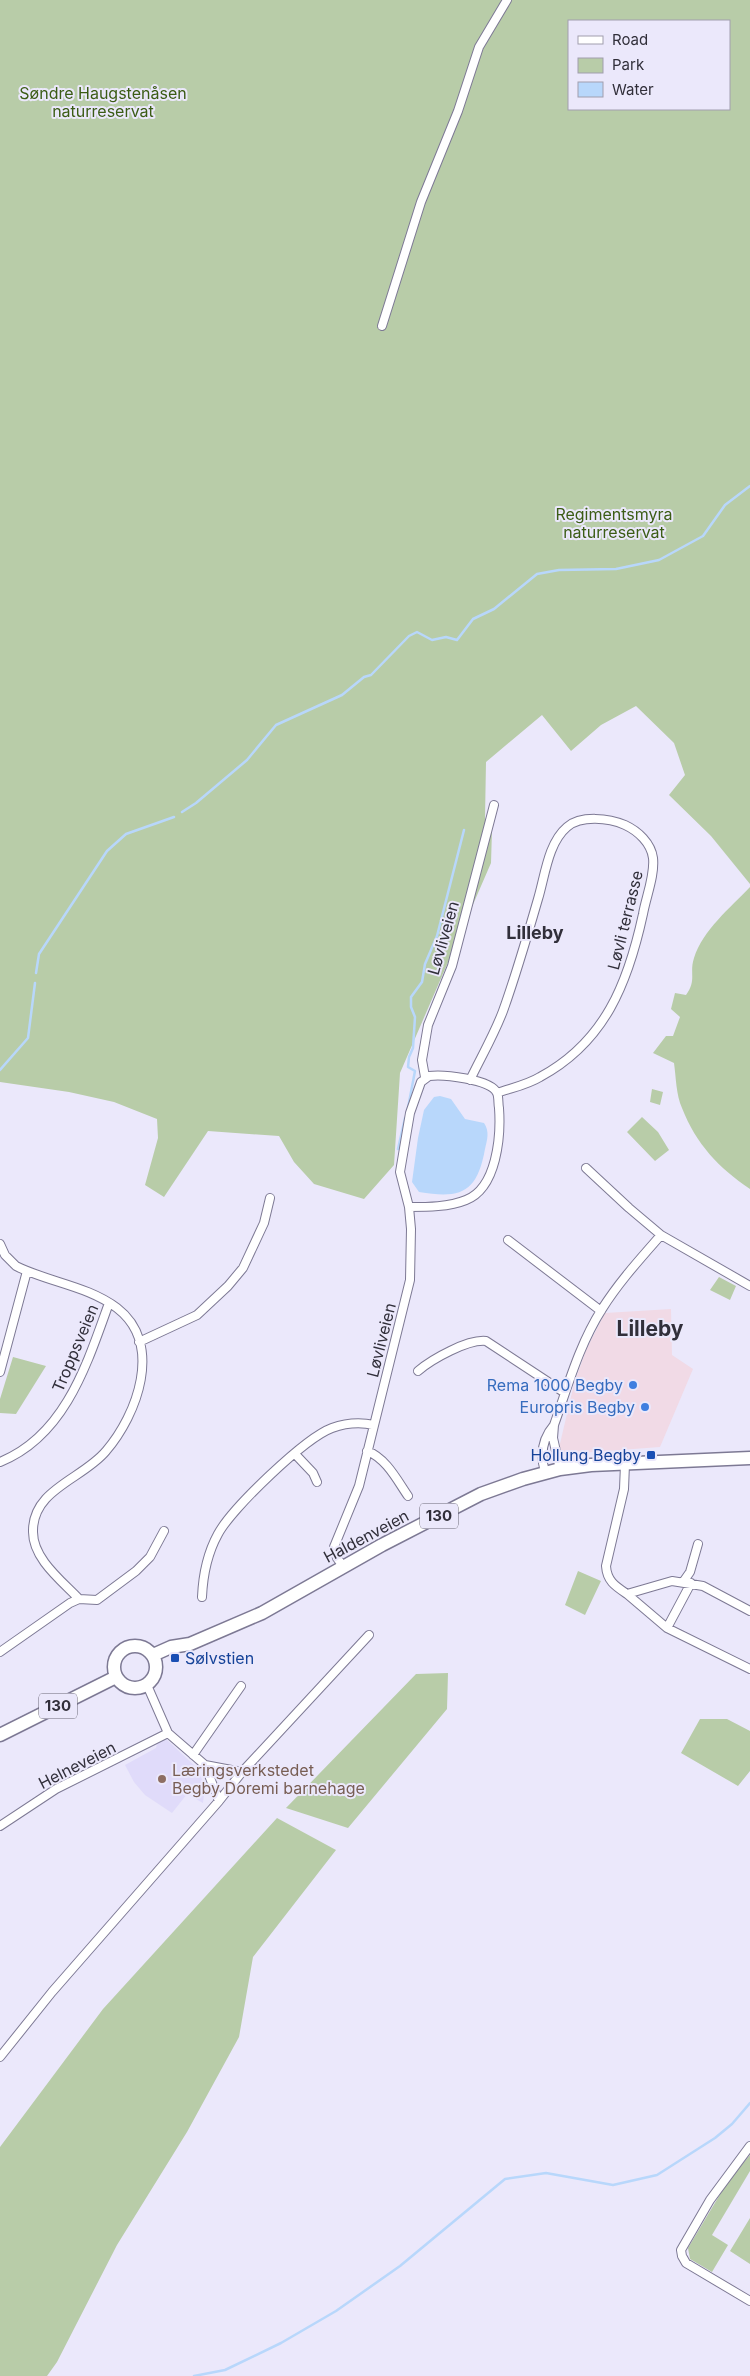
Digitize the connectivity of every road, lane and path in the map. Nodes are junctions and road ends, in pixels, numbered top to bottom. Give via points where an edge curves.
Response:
1 (507, 0) edge
2 (382, 326) dead end
3 (494, 805) dead end
4 (425, 1078) junction
5 (470, 1080) junction
6 (497, 1093) junction
7 (586, 1168) dead end
8 (270, 1198) dead end
9 (409, 1207) junction
10 (661, 1235) junction
11 (508, 1240) dead end
12 (0, 1244) edge
13 (27, 1271) junction
14 (750, 1286) edge
15 (110, 1303) junction
16 (601, 1311) junction
17 (139, 1342) junction
18 (418, 1371) dead end
19 (0, 1372) edge
20 (565, 1393) junction
21 (374, 1425) junction
22 (554, 1425) junction
23 (367, 1452) junction
24 (295, 1454) junction
25 (750, 1458) edge
26 (0, 1462) edge
27 (625, 1464) junction
28 (560, 1469) junction
29 (545, 1472) junction
30 (317, 1482) dead end
31 (408, 1496) dead end
32 (164, 1531) dead end
33 (698, 1544) dead end
34 (342, 1566) junction
35 (687, 1583) junction
36 (627, 1594) junction
37 (202, 1597) dead end
38 (79, 1599) junction
39 (750, 1610) edge
40 (667, 1628) junction
41 (369, 1634) dead end
42 (0, 1652) edge
43 (153, 1655) junction
44 (750, 1669) edge
45 (116, 1677) junction
46 (147, 1685) junction
47 (241, 1686) dead end
48 (168, 1734) junction
49 (0, 1735) edge
50 (193, 1755) junction
51 (205, 1765) junction
52 (242, 1772) junction
53 (219, 1801) junction
54 (0, 1826) edge
55 (0, 2058) edge
56 (750, 2146) edge
57 (750, 2301) edge

1 - 2 street via 479,47 458,111 421,202
3 - 4 street, Løvliveien via 452,966 428,1025 422,1060
4 - 5 street via 436,1075
4 - 9 street, Løvliveien via 410,1113 400,1172
5 - 6 street via 487,1085
5 - 6 street, Løvli terrasse via 503,1012 547,866 560,834 571,824 592,819 607,820 635,830 651,851 653,868 637,939 610,1012 588,1042 558,1066 540,1078
6 - 9 street via 500,1126 496,1159 483,1186 467,1200 432,1207
7 - 10 street
8 - 17 street via 264,1223 243,1268 222,1292 197,1315
9 - 21 street, Løvliveien via 410,1280
10 - 14 street
10 - 16 street via 626,1275
11 - 16 street
12 - 13 street via 10,1261
13 - 15 street
13 - 19 street
15 - 17 street via 130,1321
15 - 26 street, Troppsveien via 83,1372 61,1412 38,1440
16 - 20 street via 583,1345
17 - 38 street via 141,1380 122,1428 96,1461 48,1496 34,1520 34,1541 42,1558
18 - 20 street via 460,1347 476,1340 486,1341
20 - 22 street
21 - 23 street, Løvliveien
21 - 24 street via 355,1423 332,1428
22 - 28 street via 553,1438
22 - 29 street via 546,1434 543,1447
23 - 31 street via 382,1460
23 - 34 street, Løvliveien via 354,1502 334,1547
24 - 30 street
24 - 37 street via 218,1533 208,1555
25 - 27 main road, Haldenveien / 130
27 - 28 main road, Haldenveien / 130
27 - 36 street via 624,1490 606,1574 610,1582
28 - 29 main road, Haldenveien / 130
29 - 34 main road, Haldenveien / 130 via 481,1494
32 - 38 street via 150,1557 136,1571 97,1600
33 - 35 street
34 - 43 main road, Haldenveien / 130 via 262,1613 190,1644 171,1647
35 - 36 street via 668,1581
35 - 39 street via 703,1586
35 - 40 street
36 - 40 street
38 - 42 street via 70,1602
40 - 44 street
41 - 52 street
43 - 45 main road via 138,1646 122,1650 114,1662
43 - 46 main road via 156,1671
45 - 46 main road via 120,1683 133,1688
45 - 49 main road, 130
46 - 48 street
47 - 50 street
48 - 50 street
48 - 54 street, Helneveien via 56,1789
50 - 51 street
51 - 52 street
51 - 53 street
52 - 53 street
53 - 55 street via 52,1992
56 - 57 street via 710,2200 681,2250 686,2263

